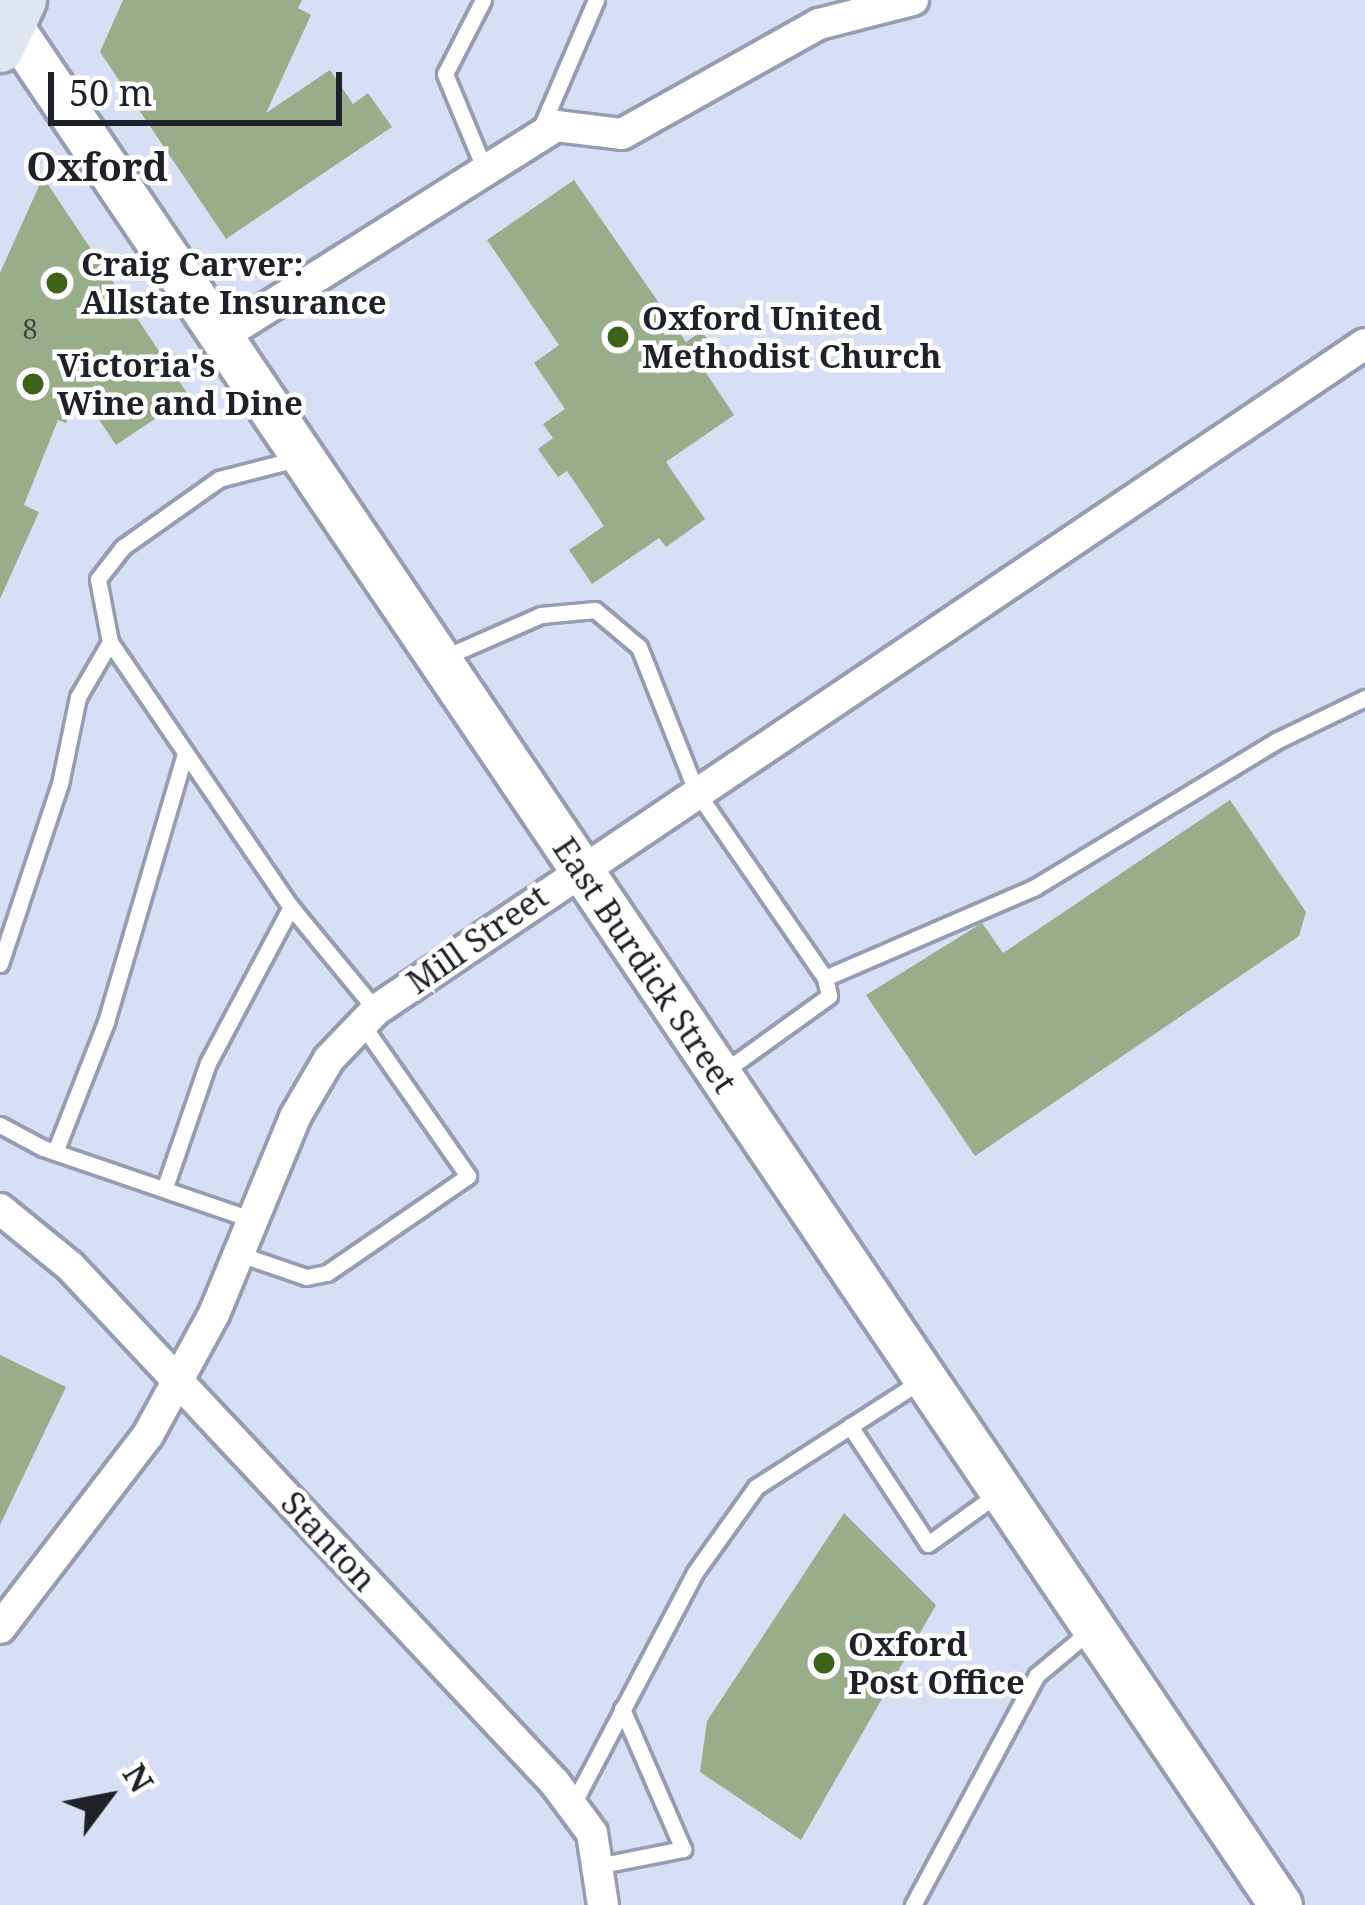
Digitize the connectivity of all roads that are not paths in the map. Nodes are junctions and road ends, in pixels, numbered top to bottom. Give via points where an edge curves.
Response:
1 (483, 0) edge
2 (596, 0) edge
3 (914, 0) edge
4 (8, 21) edge
5 (536, 138) junction
6 (485, 170) junction
7 (221, 337) junction
8 (1365, 344) edge
9 (303, 458) junction
10 (110, 642) junction
11 (439, 660) junction
12 (1365, 698) edge
13 (185, 754) junction
14 (696, 790) junction
15 (580, 868) junction
16 (291, 907) junction
17 (0, 964) edge
18 (825, 978) junction
19 (369, 1017) junction
20 (719, 1075) junction
21 (0, 1125) edge
22 (55, 1152) junction
23 (165, 1187) junction
24 (0, 1209) edge
25 (253, 1220) junction
26 (239, 1254) junction
27 (925, 1378) junction
28 (178, 1381) junction
29 (850, 1426) junction
30 (1001, 1491) junction
31 (0, 1628) edge
32 (1094, 1628) junction
33 (622, 1709) junction
34 (573, 1804) junction
35 (602, 1865) junction
36 (603, 1905) edge
37 (914, 1905) edge
38 (1281, 1905) edge

1 - 6 lane via 445,74
2 - 5 lane
3 - 5 street via 818,24 622,134 556,126
4 - 7 main road, East Burdick Street
5 - 6 street
6 - 7 street
7 - 9 main road, East Burdick Street
8 - 14 street, Mill Street
9 - 10 lane via 219,478 123,547 98,578
9 - 11 main road, East Burdick Street
10 - 13 lane
10 - 17 lane via 78,697 59,784
11 - 14 lane via 541,614 595,610 639,647
11 - 15 main road, East Burdick Street
12 - 18 lane via 1278,740 1034,887
13 - 16 lane
13 - 22 lane via 106,1022
14 - 15 street, Mill Street
14 - 18 lane
15 - 19 street, Mill Street
15 - 20 main road, East Burdick Street
16 - 19 lane
16 - 23 lane via 208,1063
18 - 20 lane via 829,997 812,1015
19 - 25 street, Mill Street via 329,1059 295,1117
19 - 26 lane via 468,1175 327,1273 306,1277
20 - 27 main road, East Burdick Street
21 - 22 lane
22 - 23 lane
23 - 25 lane
24 - 28 street, Stanton via 70,1266
25 - 26 street, Mill Street
26 - 28 street, Mill Street
27 - 29 lane
27 - 30 main road, East Burdick Street
28 - 31 street, Mill Street via 148,1435
28 - 34 street, Stanton
29 - 30 lane via 928,1544
29 - 33 lane via 756,1487 696,1571
30 - 32 main road, East Burdick Street
32 - 37 lane via 1037,1675
32 - 38 main road, East Burdick Street
33 - 34 lane
33 - 35 lane via 682,1849
34 - 35 street, Stanton
35 - 36 street, Stanton

